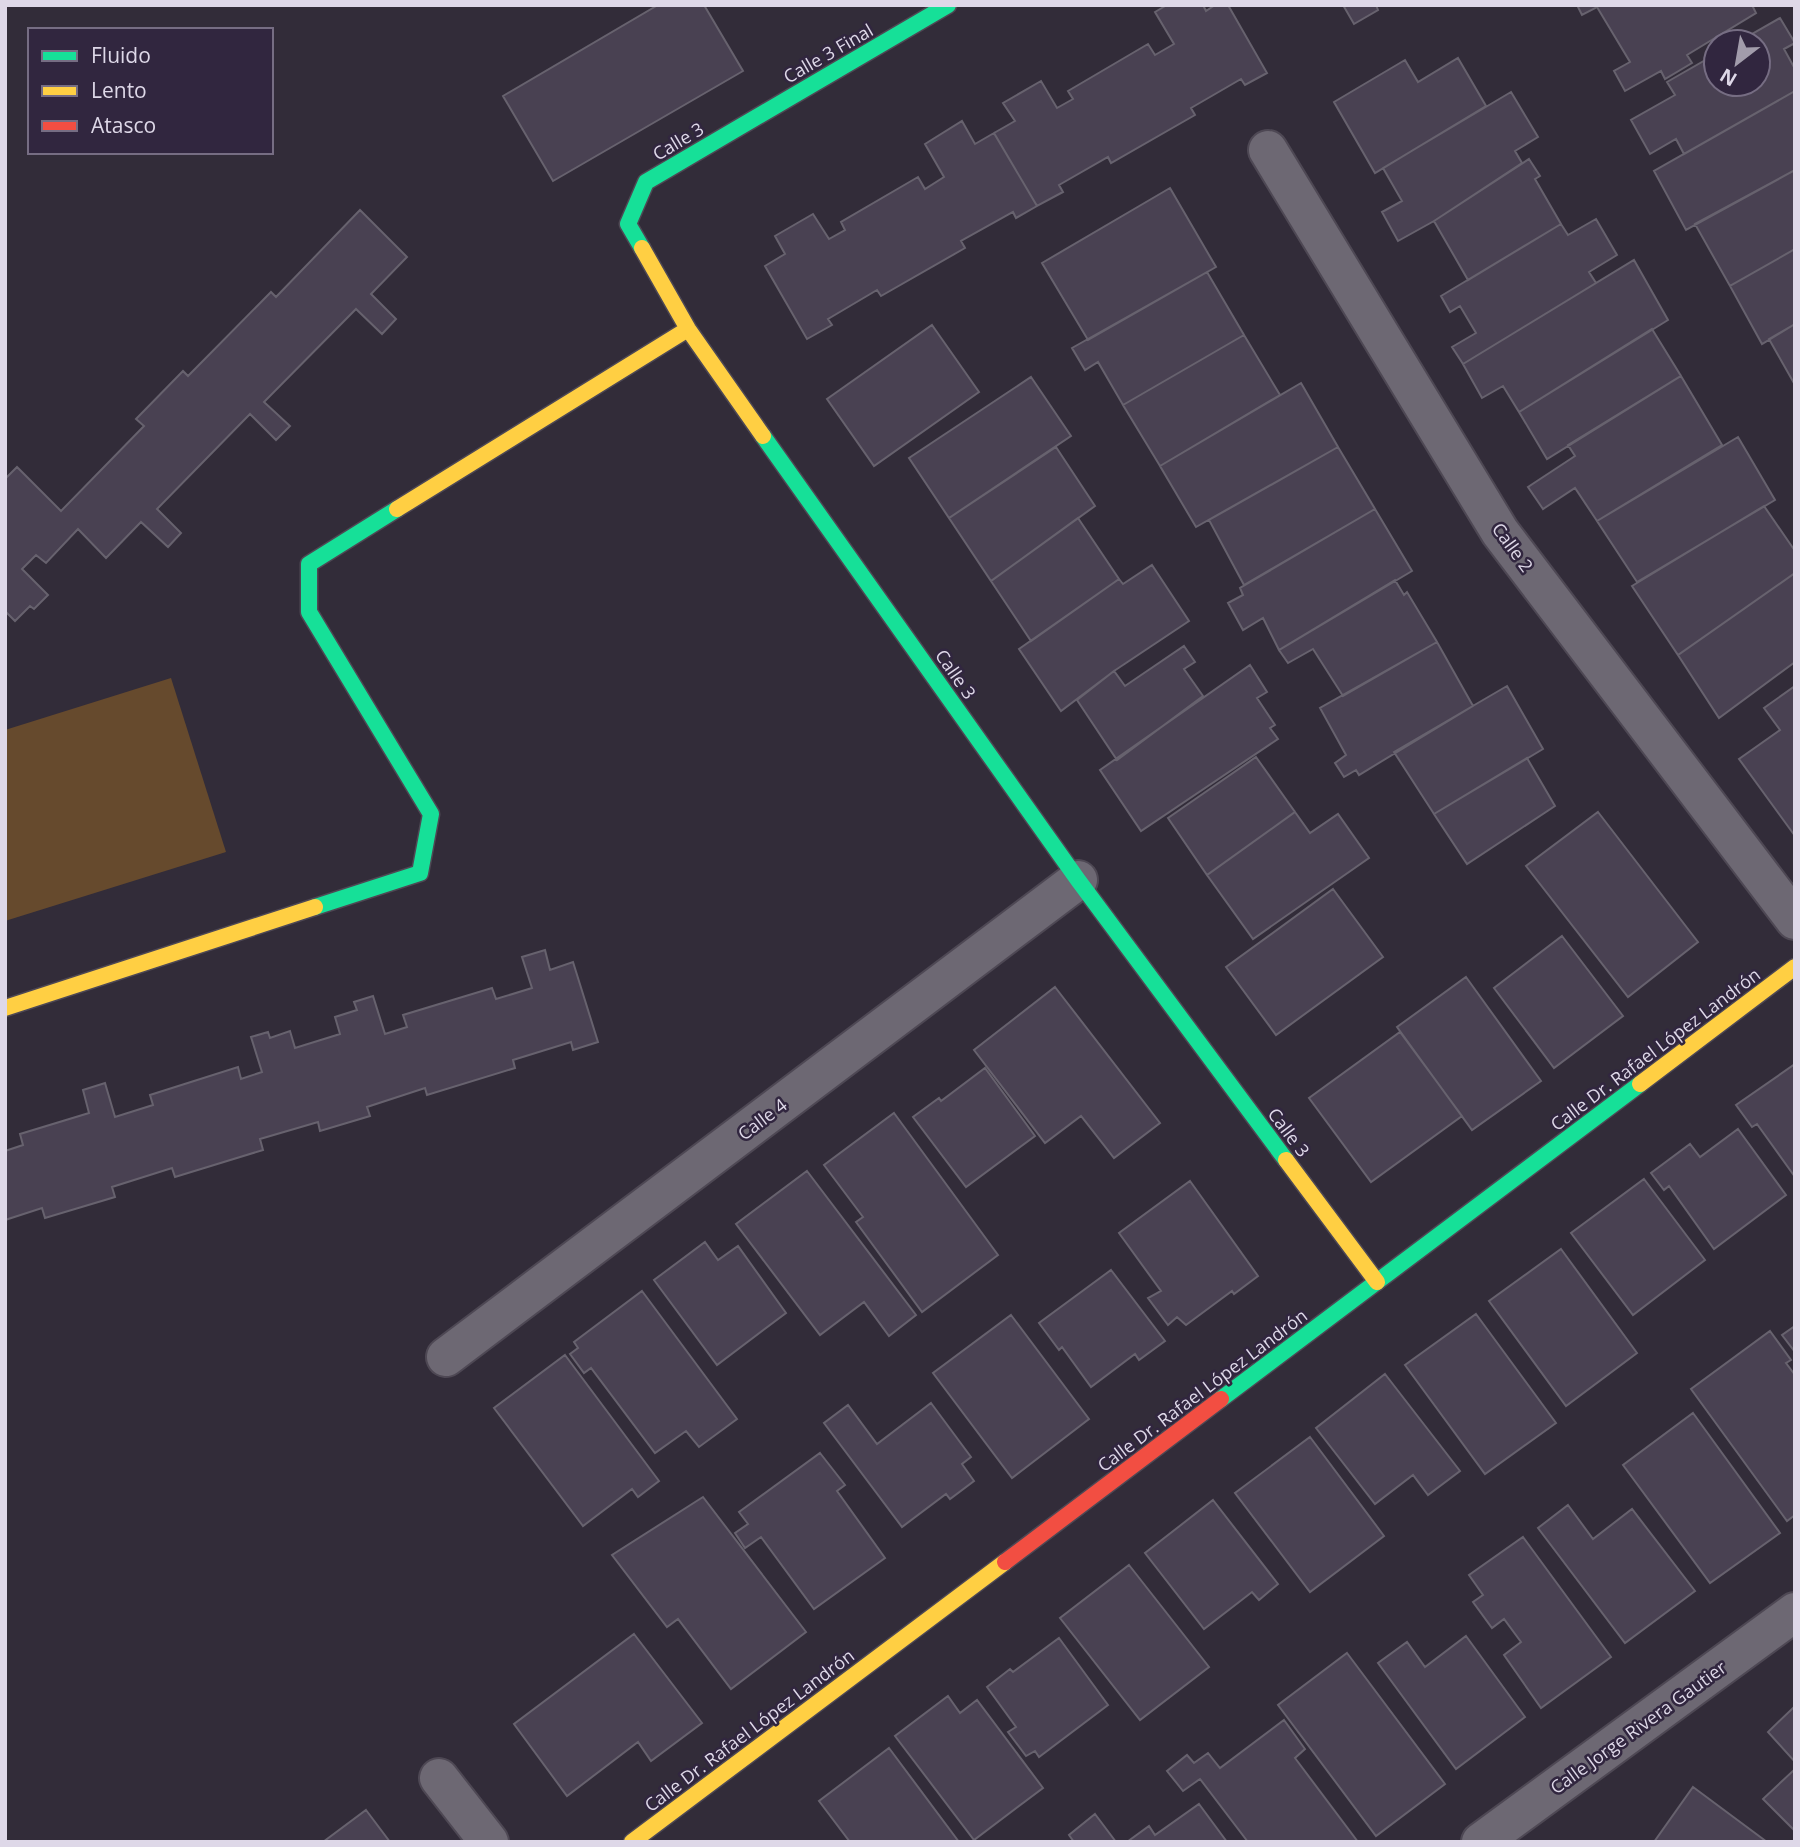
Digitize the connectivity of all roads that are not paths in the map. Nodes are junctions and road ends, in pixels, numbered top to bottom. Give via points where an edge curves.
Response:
1 (948, 5) edge
2 (765, 113) joint
3 (1268, 150) dead end
4 (688, 329) junction
5 (1078, 880) junction
6 (1795, 920) edge
7 (1795, 967) edge
8 (5, 1007) edge
9 (1377, 1282) junction
10 (446, 1357) dead end
11 (1795, 1612) edge
12 (439, 1778) dead end
13 (489, 1842) edge
14 (632, 1842) edge
15 (1481, 1842) edge

1 - 2 street, Calle 3 Final
2 - 4 street, Calle 3 via 646,182 628,224
3 - 6 street, Calle 2 via 1500,532
4 - 5 street, Calle 3
4 - 8 street via 309,564 309,612 431,814 420,873
5 - 9 street, Calle 3
5 - 10 street, Calle 4
7 - 9 street, Calle Dr. Rafael López Landrón
9 - 14 street, Calle Dr. Rafael López Landrón
11 - 15 street, Calle Jorge Rivera Gautier
12 - 13 street

